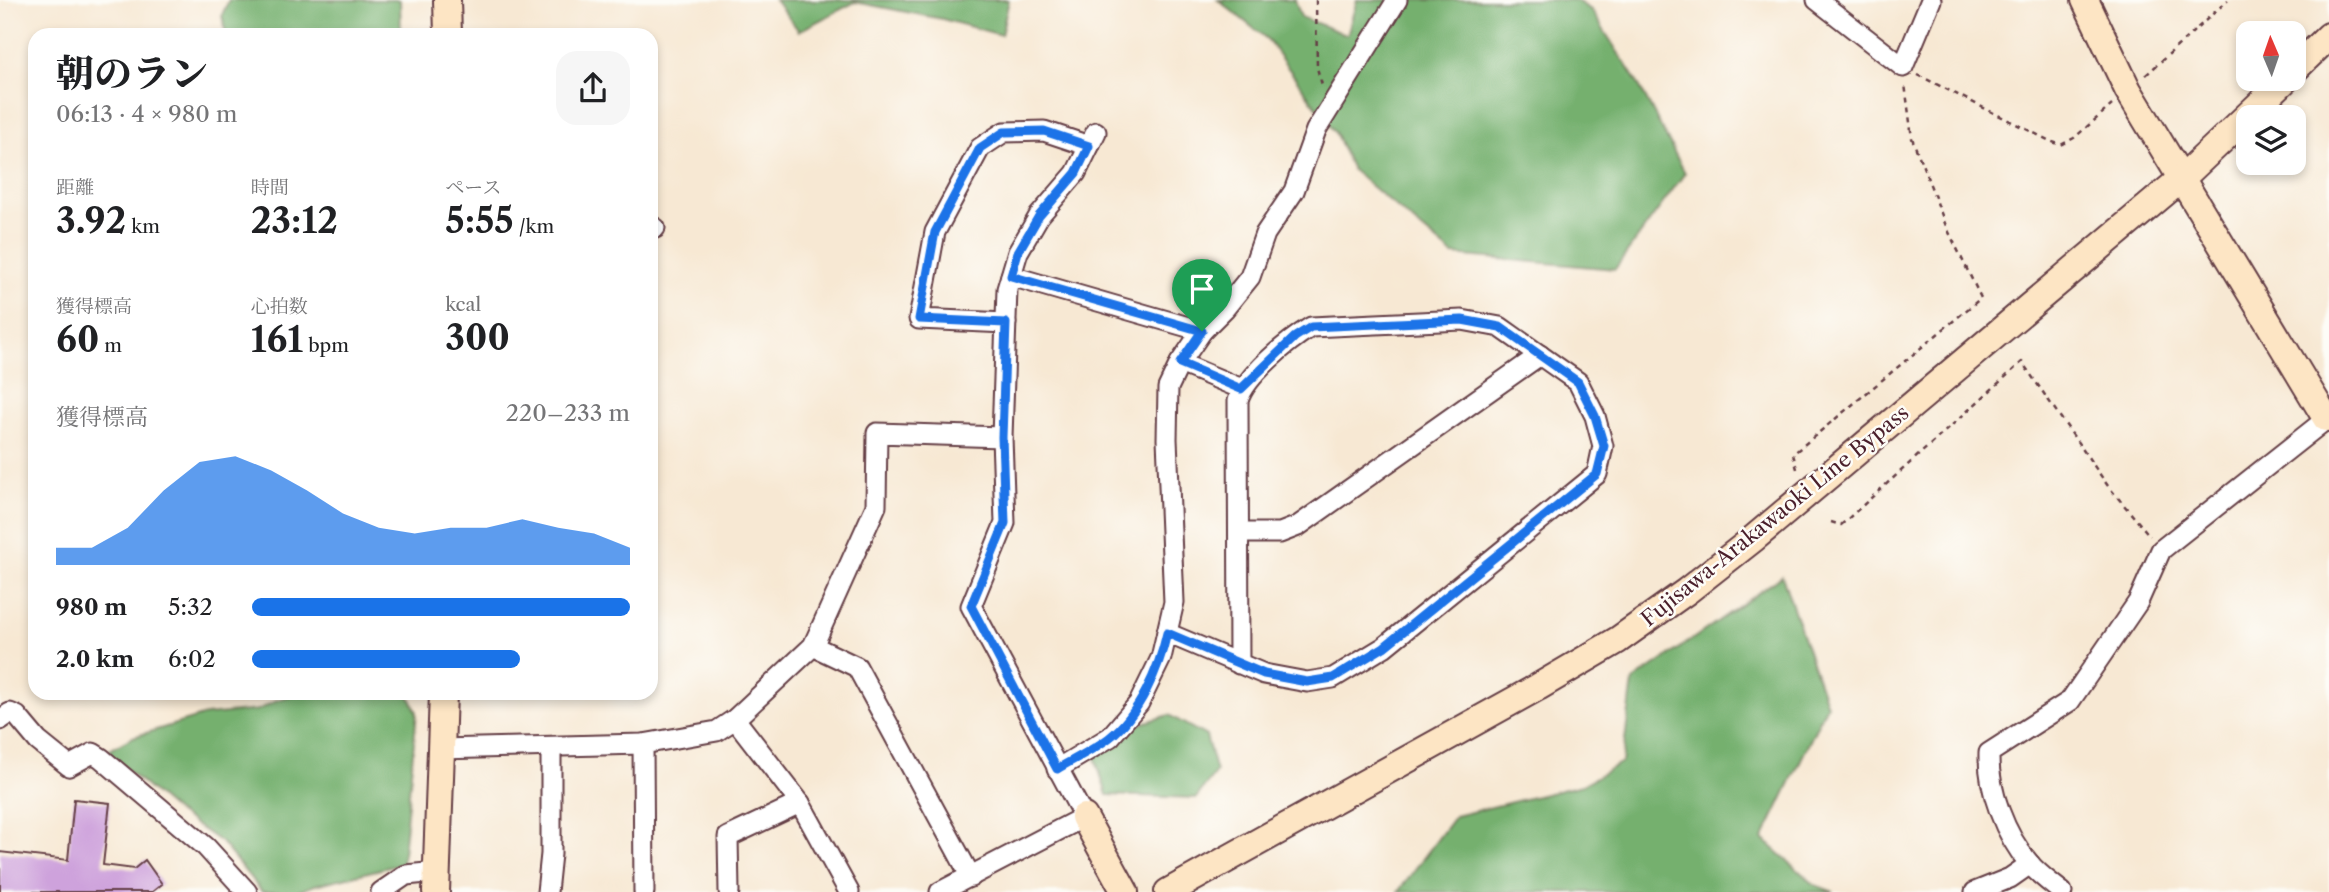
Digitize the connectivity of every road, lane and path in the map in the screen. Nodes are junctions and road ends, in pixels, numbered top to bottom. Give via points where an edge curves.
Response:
1 (447, 0) edge
2 (1316, 0) edge
3 (1397, 0) edge
4 (1817, 0) edge
5 (1931, 0) edge
6 (2085, 0) edge
7 (2228, 0) edge
8 (447, 28) edge
9 (2329, 36) edge
10 (2306, 58) edge
11 (1903, 67) junction
12 (1323, 88) dead end
13 (2128, 90) junction
14 (2273, 91) edge
15 (2181, 179) junction
16 (1011, 276) junction
17 (1006, 323) junction
18 (1202, 331) junction
19 (1540, 355) junction
20 (1180, 363) junction
21 (1241, 389) junction
22 (2328, 419) edge
23 (1002, 437) junction
24 (1797, 468) dead end
25 (1831, 522) dead end
26 (1239, 533) junction
27 (2161, 550) junction
28 (1167, 633) junction
29 (813, 646) junction
30 (1239, 664) junction
31 (443, 700) edge
32 (735, 719) junction
33 (0, 720) edge
34 (643, 744) junction
35 (551, 747) junction
36 (440, 749) junction
37 (1057, 769) junction
38 (800, 803) junction
39 (1084, 817) junction
40 (2030, 864) junction
41 (971, 877) junction
42 (436, 882) edge
43 (247, 892) edge
44 (381, 892) edge
45 (547, 892) edge
46 (643, 892) edge
47 (729, 892) edge
48 (849, 892) edge
49 (940, 892) edge
50 (1125, 892) edge
51 (1168, 892) edge
52 (1975, 892) edge
53 (2062, 892) edge

1 - 8 main road
2 - 12 path via 1317,68
3 - 18 street via 1316,130 1294,191 1265,234 1251,277
4 - 11 street
5 - 11 street
6 - 13 main road
7 - 13 path
9 - 10 main road
11 - 13 path via 2061,145
11 - 24 path via 1912,138 1946,226 1981,298 1793,454
13 - 15 main road
14 - 15 main road, Fujisawa-Arakawaoki Line Bypass
15 - 22 main road
15 - 51 main road, Fujisawa-Arakawaoki Line Bypass via 1753,539 1628,633 1527,694
16 - 17 street
16 - 17 street via 1018,252 1039,216 1076,173 1092,139 1044,131 1004,132 980,148 935,232 919,319
16 - 18 street
17 - 23 street
18 - 20 street
19 - 21 street via 1500,327 1462,320 1311,327
19 - 26 street via 1298,526 1280,533
19 - 30 street via 1578,382 1595,416 1604,446 1597,474 1384,647 1333,678 1307,682
20 - 21 street
20 - 28 street via 1168,388 1174,602
21 - 26 street
22 - 27 street
23 - 29 street via 877,433 876,506
23 - 37 street via 1005,523 971,606
25 - 27 path via 1842,525 2022,362 2108,486
26 - 30 street
27 - 40 street via 2138,602 2070,701 1989,753 1997,807
28 - 30 street
28 - 37 street via 1161,658 1139,703 1110,737
29 - 32 street
29 - 41 street via 857,667
31 - 36 main road
32 - 34 street via 717,731
32 - 38 street
33 - 43 street via 10,713 17,716 69,766 93,753 101,758 206,847
34 - 35 street
34 - 46 street
35 - 36 street
35 - 45 street
36 - 42 main road
37 - 39 street
38 - 47 street via 728,837
38 - 48 street
39 - 41 street
39 - 50 main road
40 - 52 street
40 - 53 street
41 - 49 street
42 - 44 street via 406,875

